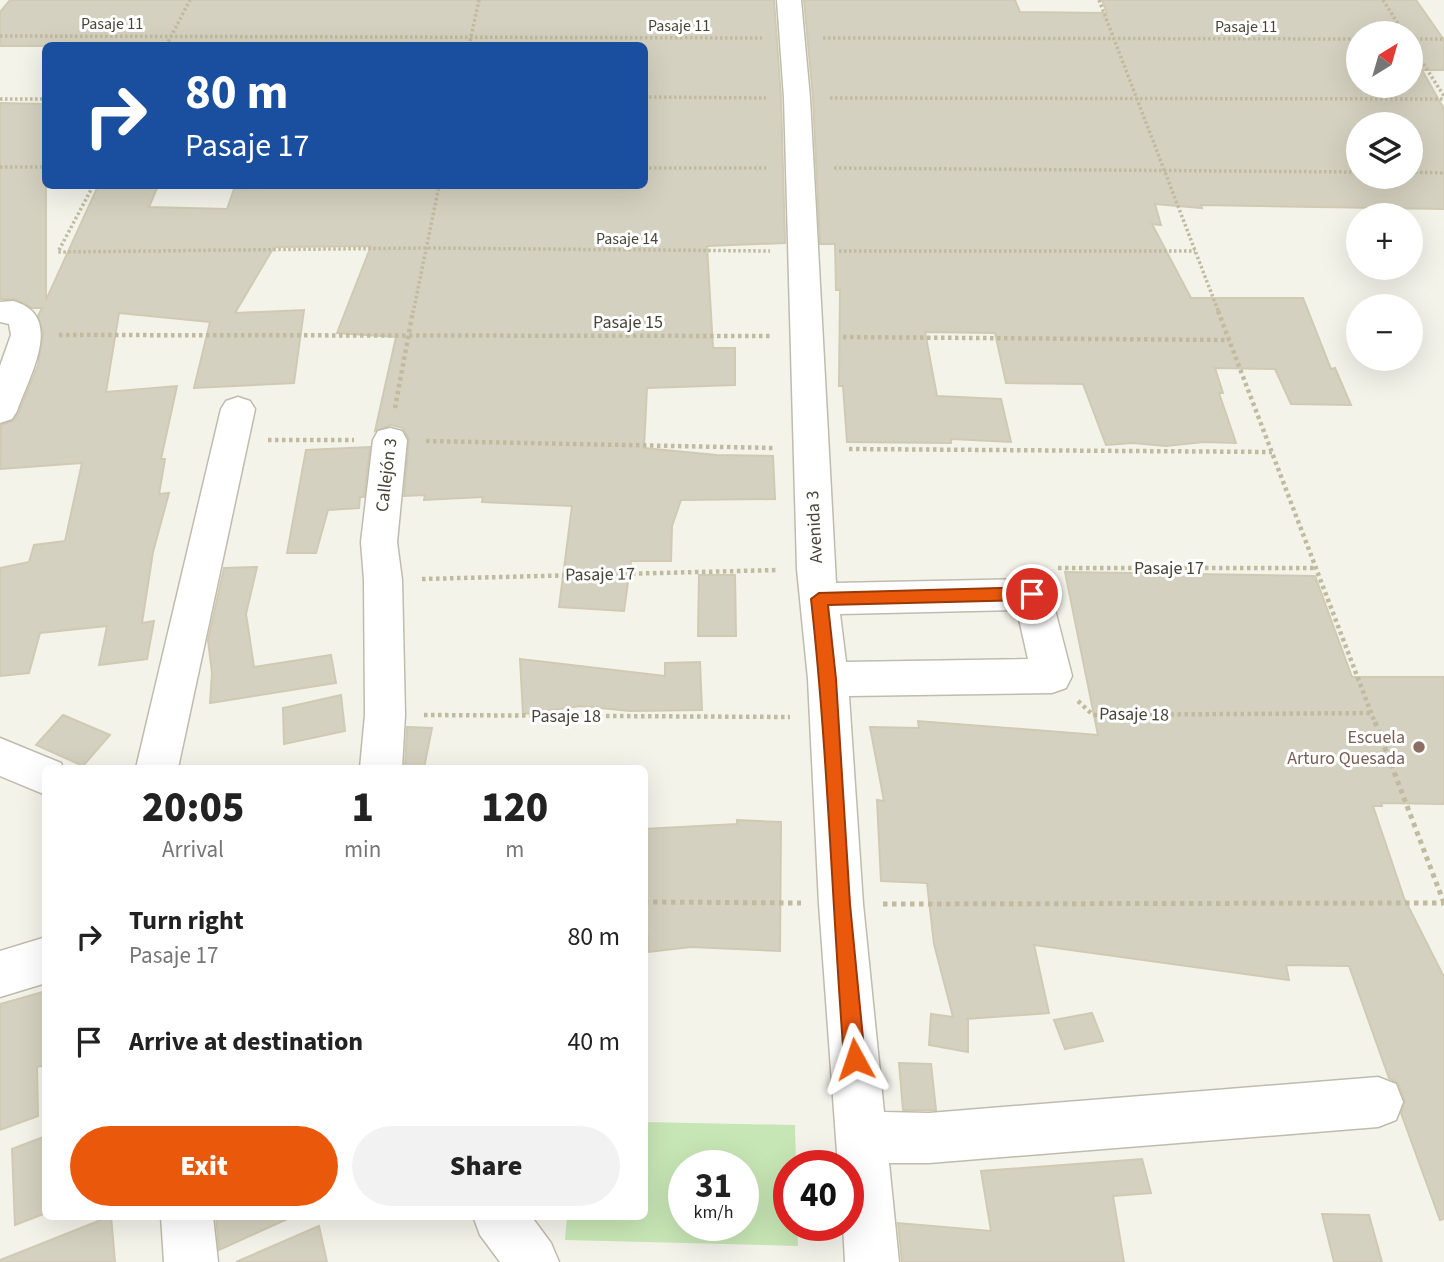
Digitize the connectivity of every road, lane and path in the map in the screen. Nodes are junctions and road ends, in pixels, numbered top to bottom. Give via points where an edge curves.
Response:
1 (190, 0) edge
2 (478, 0) edge
3 (789, 0) edge
4 (1099, 0) edge
5 (1382, 0) edge
6 (1396, 21) edge
7 (0, 36) edge
8 (171, 36) junction
9 (471, 37) junction
10 (792, 38) junction
11 (1114, 38) junction
12 (1346, 39) edge
13 (1444, 39) edge
14 (1423, 40) edge
15 (168, 42) edge
16 (470, 42) edge
17 (1423, 63) edge
18 (648, 97) edge
19 (797, 98) junction
20 (1136, 98) junction
21 (1444, 98) edge
22 (0, 99) edge
23 (42, 99) edge
24 (0, 167) edge
25 (42, 167) edge
26 (648, 168) edge
27 (799, 168) junction
28 (1164, 170) junction
29 (1346, 172) edge
30 (1423, 172) edge
31 (1444, 173) edge
32 (91, 189) edge
33 (438, 189) edge
34 (425, 248) junction
35 (803, 251) junction
36 (1195, 251) junction
37 (0, 312) edge
38 (27, 335) junction
39 (408, 335) junction
40 (808, 336) junction
41 (1229, 340) junction
42 (0, 411) edge
43 (234, 424) joint
44 (390, 440) junction
45 (811, 449) junction
46 (1272, 452) junction
47 (1316, 568) junction
48 (383, 580) junction
49 (818, 584) junction
50 (1032, 594) junction
51 (1052, 676) junction
52 (829, 698) junction
53 (1372, 713) junction
54 (385, 715) junction
55 (0, 757) edge
56 (158, 765) edge
57 (380, 765) edge
58 (42, 774) edge
59 (648, 902) edge
60 (1444, 903) edge
61 (841, 904) junction
62 (42, 961) edge
63 (0, 974) edge
64 (1378, 1102) dead end
65 (861, 1137) junction
66 (187, 1220) edge
67 (502, 1220) edge
68 (191, 1262) edge
69 (532, 1262) edge
70 (872, 1262) edge

1 - 8 path
2 - 9 path
3 - 10 street, Avenida 3
4 - 11 path
5 - 6 path
7 - 8 path, Pasaje 11
8 - 9 path, Pasaje 11
8 - 15 path
9 - 10 path, Pasaje 11
9 - 16 path
10 - 11 path, Pasaje 11
10 - 19 street, Avenida 3
11 - 12 path, Pasaje 11
11 - 20 path
13 - 14 path
17 - 21 path
18 - 19 path
19 - 20 path
19 - 27 street, Avenida 3
20 - 21 path
20 - 28 path
22 - 23 path
24 - 25 path
26 - 27 path
27 - 28 path
27 - 35 street, Avenida 3
28 - 29 path
28 - 36 path
30 - 31 path
32 - 34 path, Pasaje 14 via 58,252
33 - 34 path, Callejón 3
34 - 35 path, Pasaje 14
34 - 39 path, Callejón 3
35 - 36 path, Pasaje 14
35 - 40 street, Avenida 3
36 - 41 path
37 - 38 street via 13,311 24,319
38 - 39 path, Pasaje 15
38 - 42 street
39 - 40 path, Pasaje 15
39 - 44 path, Callejón 3
40 - 41 path, Pasaje 15
40 - 45 street, Avenida 3
41 - 46 path
43 - 44 path
43 - 56 street
44 - 45 path
44 - 48 street, Callejón 3 via 379,542
45 - 46 path
45 - 49 street, Avenida 3
46 - 47 path
47 - 50 path, Pasaje 17 via 1057,568
47 - 53 path
48 - 49 path, Pasaje 17
48 - 54 street, Callejón 3
49 - 50 street
49 - 52 street, Avenida 3
50 - 51 street
51 - 52 street
51 - 53 path, Pasaje 18 via 1093,715
52 - 54 path, Pasaje 18
52 - 61 street, Avenida 3
53 - 60 path
54 - 57 street, Callejón 3
55 - 58 street
59 - 61 path
60 - 61 path
61 - 65 street, Avenida 3
62 - 63 street
64 - 65 street via 929,1138
65 - 70 street, Avenida 3
66 - 68 street
67 - 69 street

